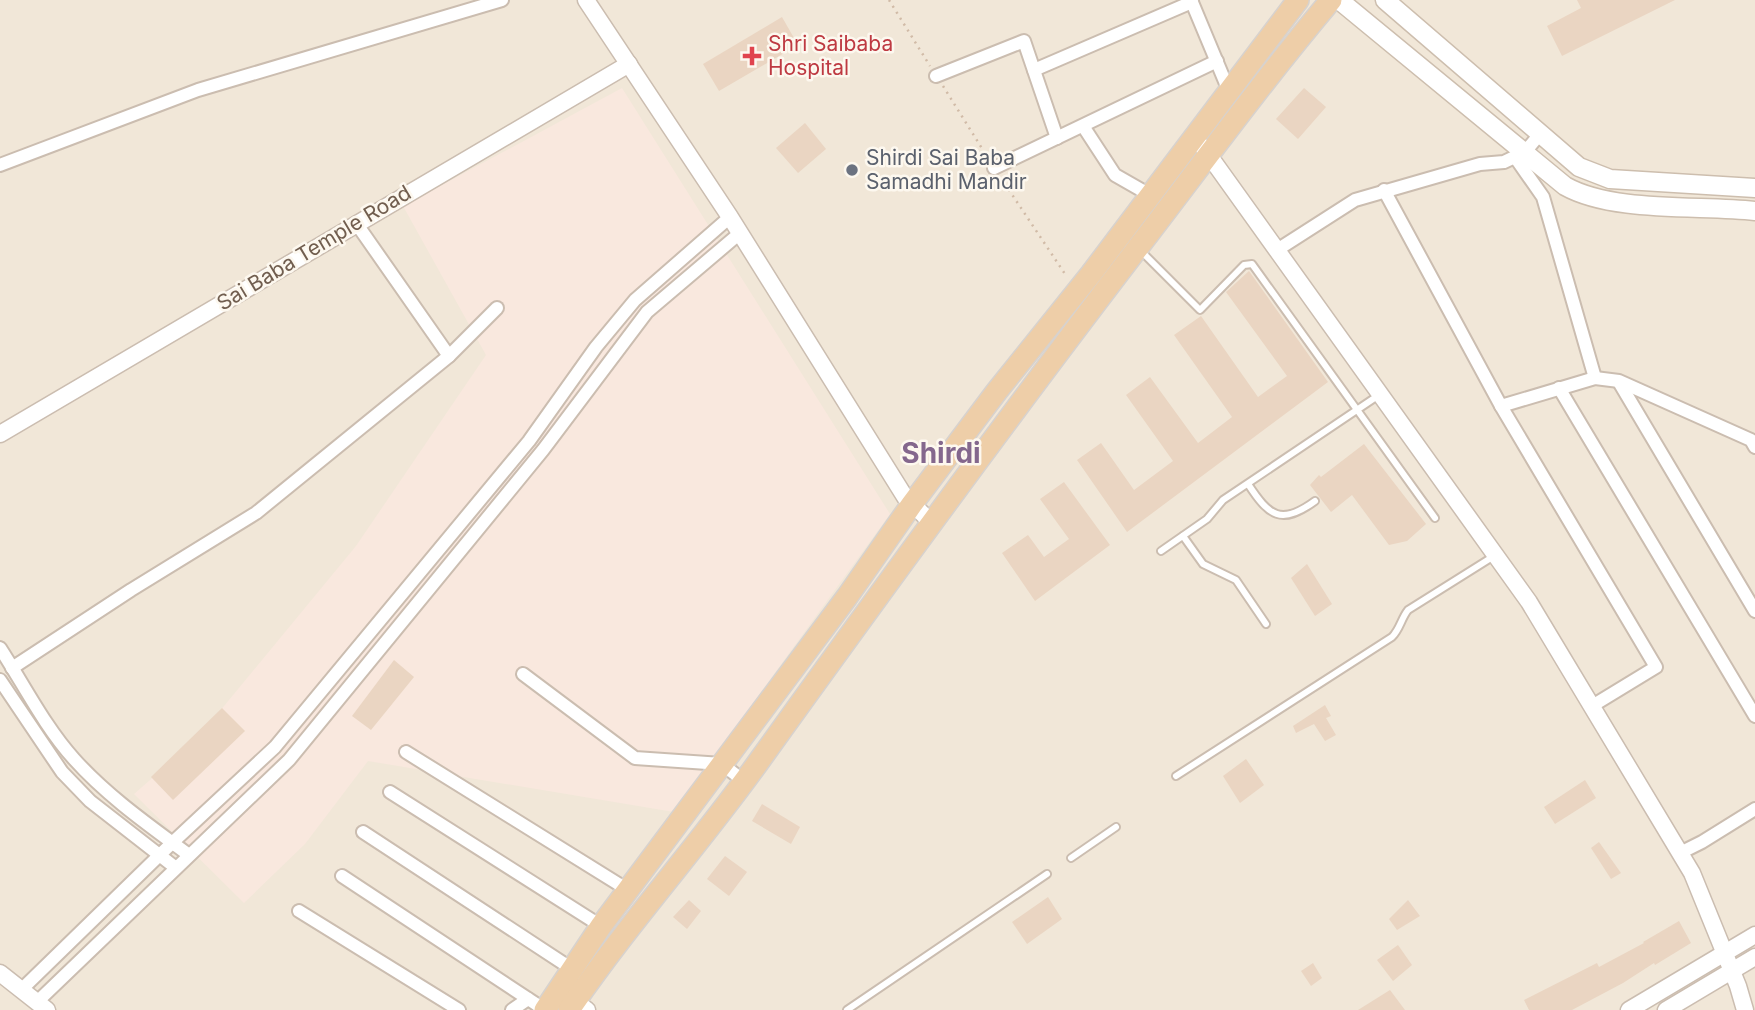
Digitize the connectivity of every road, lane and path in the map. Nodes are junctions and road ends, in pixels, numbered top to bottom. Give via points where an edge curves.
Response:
1 (502, 0) edge
2 (586, 0) edge
3 (1298, 0) edge
4 (1385, 0) edge
5 (1192, 1) edge
6 (1328, 2) edge
7 (1217, 61) junction
8 (629, 64) junction
9 (1034, 70) junction
10 (1468, 72) junction
11 (936, 76) dead end
12 (1230, 91) junction
13 (1451, 91) junction
14 (1083, 126) junction
15 (1540, 134) junction
16 (1195, 136) junction
17 (1057, 138) junction
18 (1209, 155) junction
19 (1520, 155) junction
20 (0, 165) edge
21 (994, 168) dead end
22 (1755, 188) edge
23 (1384, 190) junction
24 (1150, 195) junction
25 (1755, 211) edge
26 (730, 217) junction
27 (356, 223) junction
28 (740, 233) junction
29 (1138, 247) junction
30 (1277, 250) junction
31 (497, 308) dead end
32 (449, 356) junction
33 (1595, 378) junction
34 (1619, 381) junction
35 (1559, 388) junction
36 (1380, 394) junction
37 (1502, 405) junction
38 (1356, 410) junction
39 (0, 434) edge
40 (1755, 447) edge
41 (1248, 484) junction
42 (1315, 501) dead end
43 (912, 504) junction
44 (1435, 518) dead end
45 (931, 522) junction
46 (1183, 536) junction
47 (1161, 551) dead end
48 (1496, 555) junction
49 (1754, 605) edge
50 (1266, 624) dead end
51 (0, 648) edge
52 (12, 668) junction
53 (523, 674) dead end
54 (0, 680) edge
55 (1592, 706) junction
56 (1755, 716) edge
57 (406, 752) dead end
58 (722, 764) junction
59 (1176, 776) dead end
60 (745, 782) junction
61 (390, 792) dead end
62 (1755, 809) edge
63 (1116, 827) dead end
64 (363, 832) dead end
65 (172, 843) junction
66 (1680, 853) junction
67 (189, 855) junction
68 (159, 856) junction
69 (1072, 858) dead end
70 (176, 868) junction
71 (1047, 874) dead end
72 (342, 876) dead end
73 (628, 890) junction
74 (299, 911) dead end
75 (601, 926) junction
76 (1755, 935) edge
77 (1724, 952) junction
78 (1755, 957) edge
79 (572, 969) junction
80 (1731, 970) junction
81 (0, 973) edge
82 (21, 990) junction
83 (572, 1003) edge
84 (42, 1006) edge
85 (541, 1007) edge
86 (459, 1010) edge
87 (512, 1010) edge
88 (847, 1010) edge
89 (1629, 1010) edge
90 (1666, 1010) edge
91 (1745, 1010) edge

1 - 20 street via 198,90
2 - 8 street
3 - 12 highway
4 - 10 main road
5 - 7 street
5 - 9 street
6 - 13 main road
6 - 18 highway
7 - 12 street
7 - 14 street
8 - 26 street
8 - 27 street, Sai Baba Temple Road
9 - 11 street via 1024,41
9 - 17 street
10 - 13 main road
10 - 15 main road
12 - 16 highway
13 - 19 main road
14 - 17 street
14 - 24 street via 1115,175
15 - 19 street
15 - 22 main road via 1578,167 1610,179
16 - 18 street
16 - 24 highway
17 - 21 street
18 - 29 highway
18 - 30 street
19 - 23 street
19 - 25 main road via 1582,196 1610,202
19 - 33 street via 1543,197
23 - 30 street via 1354,200
23 - 37 street
24 - 43 highway
26 - 28 street
26 - 65 street via 635,300 529,441 315,701 275,747
27 - 32 street
27 - 39 street, Sai Baba Temple Road
28 - 43 street
28 - 67 street via 647,312 543,450 329,713 289,760
29 - 38 lane via 1200,310 1244,265 1252,264
29 - 45 highway
30 - 36 street
31 - 32 street
32 - 52 street via 256,513
33 - 34 street
33 - 35 street
34 - 40 street via 1751,440
34 - 49 street
35 - 37 street
35 - 56 street
36 - 38 lane
36 - 48 street
37 - 55 street via 1656,667
38 - 41 lane
38 - 44 lane
41 - 42 lane via 1261,504 1279,514 1298,514
41 - 46 lane
43 - 45 street
43 - 58 highway
45 - 60 highway
46 - 47 lane
46 - 50 lane via 1203,564 1236,580
48 - 55 street
48 - 59 lane via 1408,610 1392,637
51 - 52 street
52 - 65 street via 74,759
53 - 58 street via 635,758
54 - 68 street via 62,772 90,801
55 - 66 street
57 - 73 street
58 - 60 street
58 - 73 highway
60 - 83 highway
61 - 75 street
62 - 66 street
63 - 69 lane
64 - 79 street
65 - 67 street
65 - 68 street
66 - 77 street
67 - 70 street
68 - 70 street
68 - 82 street
70 - 84 street
71 - 88 lane
72 - 85 street
73 - 75 highway
74 - 86 street
75 - 79 highway
76 - 77 street
77 - 80 street
77 - 89 street
78 - 80 street
79 - 83 highway
80 - 90 street
80 - 91 street
81 - 82 street
82 - 84 street
83 - 85 highway
85 - 87 street

